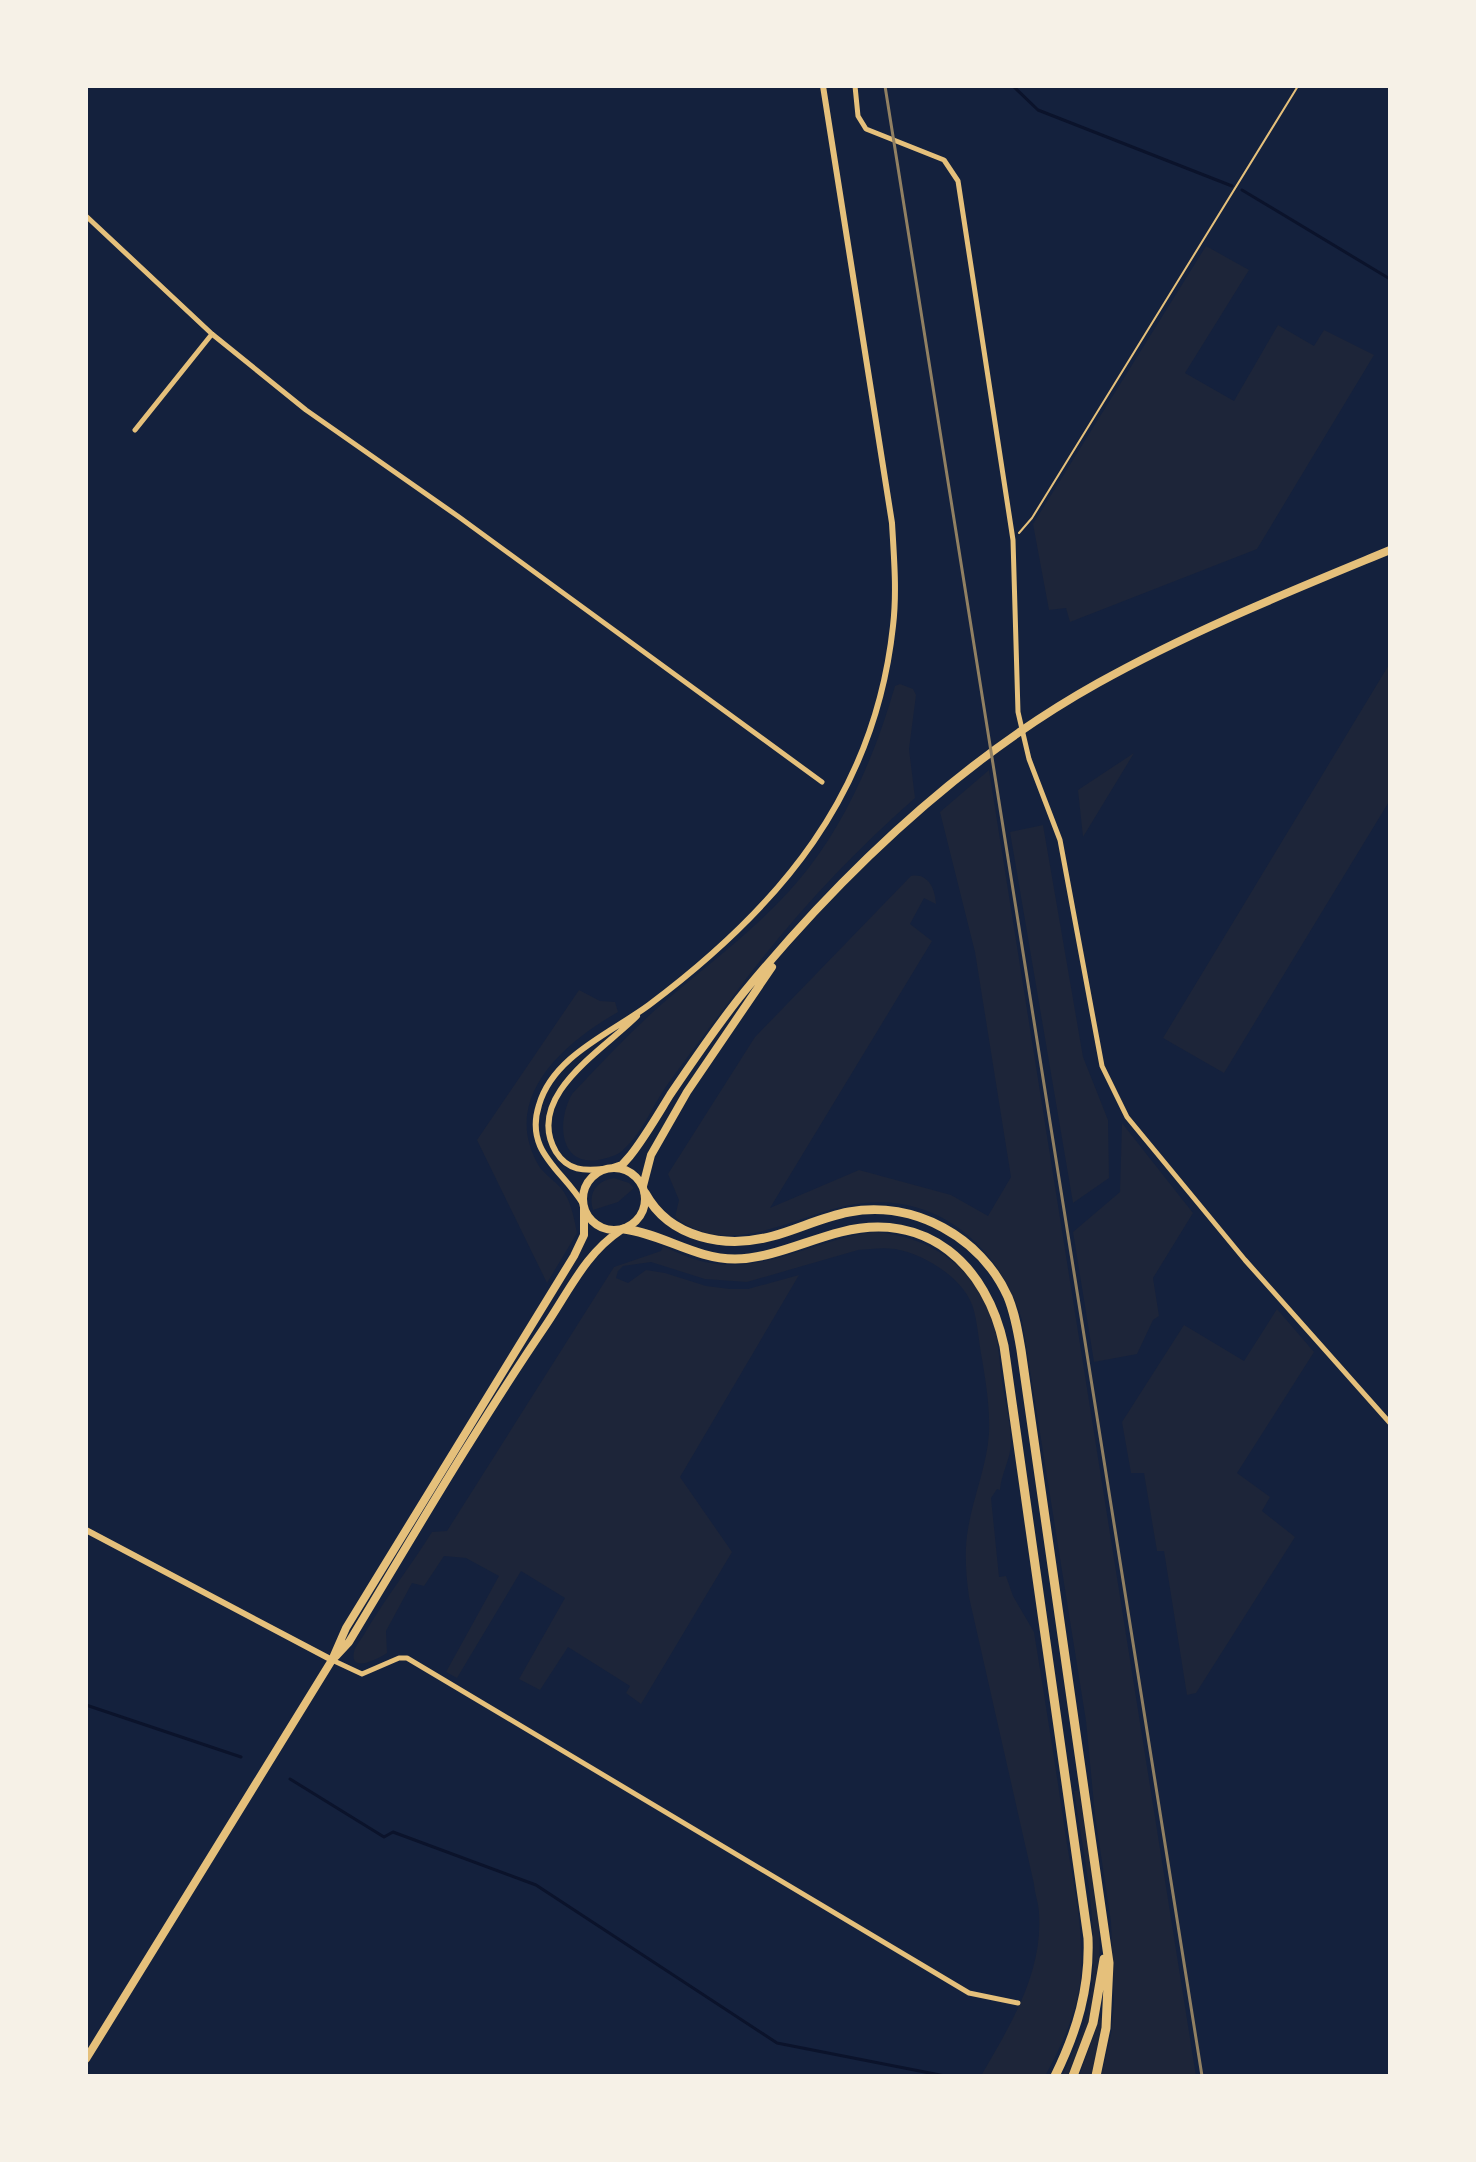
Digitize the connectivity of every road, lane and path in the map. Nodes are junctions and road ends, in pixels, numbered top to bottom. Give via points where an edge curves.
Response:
1 (823, 86) edge
2 (855, 86) edge
3 (1298, 86) edge
4 (86, 216) edge
5 (212, 334) junction
6 (135, 430) dead end
7 (1013, 540) junction
8 (1390, 550) edge
9 (822, 782) dead end
10 (798, 931) junction
11 (648, 1005) junction
12 (609, 1168) junction
13 (644, 1190) junction
14 (584, 1206) junction
15 (622, 1230) junction
16 (1390, 1423) edge
17 (86, 1530) edge
18 (332, 1660) junction
19 (1105, 1940) junction
20 (1018, 2003) dead end
21 (86, 2059) edge
22 (1055, 2076) edge
23 (1073, 2076) edge
24 (1096, 2076) edge

1 - 11 street via 890,508 894,625 887,671 863,754 830,819 785,881 723,943
2 - 7 street via 858,116 866,129 944,160 958,181
3 - 7 path via 1032,518
4 - 5 street
5 - 6 street
5 - 9 street via 306,410
7 - 16 street via 1018,712 1029,759 1060,840 1096,1039 1112,1091 1205,1213
8 - 10 main road via 1188,636 1065,702 974,765 885,840
10 - 12 main road via 743,994 641,1142 622,1165
10 - 13 main road via 687,1092 651,1155
11 - 12 street via 567,1081 551,1109 550,1135 564,1162 579,1170
11 - 14 street via 568,1061 538,1108 541,1150
12 - 13 main road via 627,1171
12 - 14 main road via 590,1179
13 - 15 main road via 641,1216
13 - 19 highway via 675,1226 722,1241 770,1237 850,1212 904,1213 960,1238 998,1278 1014,1314 1021,1350
14 - 15 main road via 598,1226
14 - 18 main road via 579,1247 346,1628
15 - 18 main road via 583,1268 349,1642
15 - 22 highway via 646,1233 697,1254 739,1259 842,1231 894,1229 949,1251 986,1291 1004,1346 1087,1926 1084,2001
17 - 18 street
18 - 20 street via 362,1674 407,1658 969,1993
18 - 21 main road
19 - 23 highway via 1098,2008
19 - 24 highway via 1108,2005

